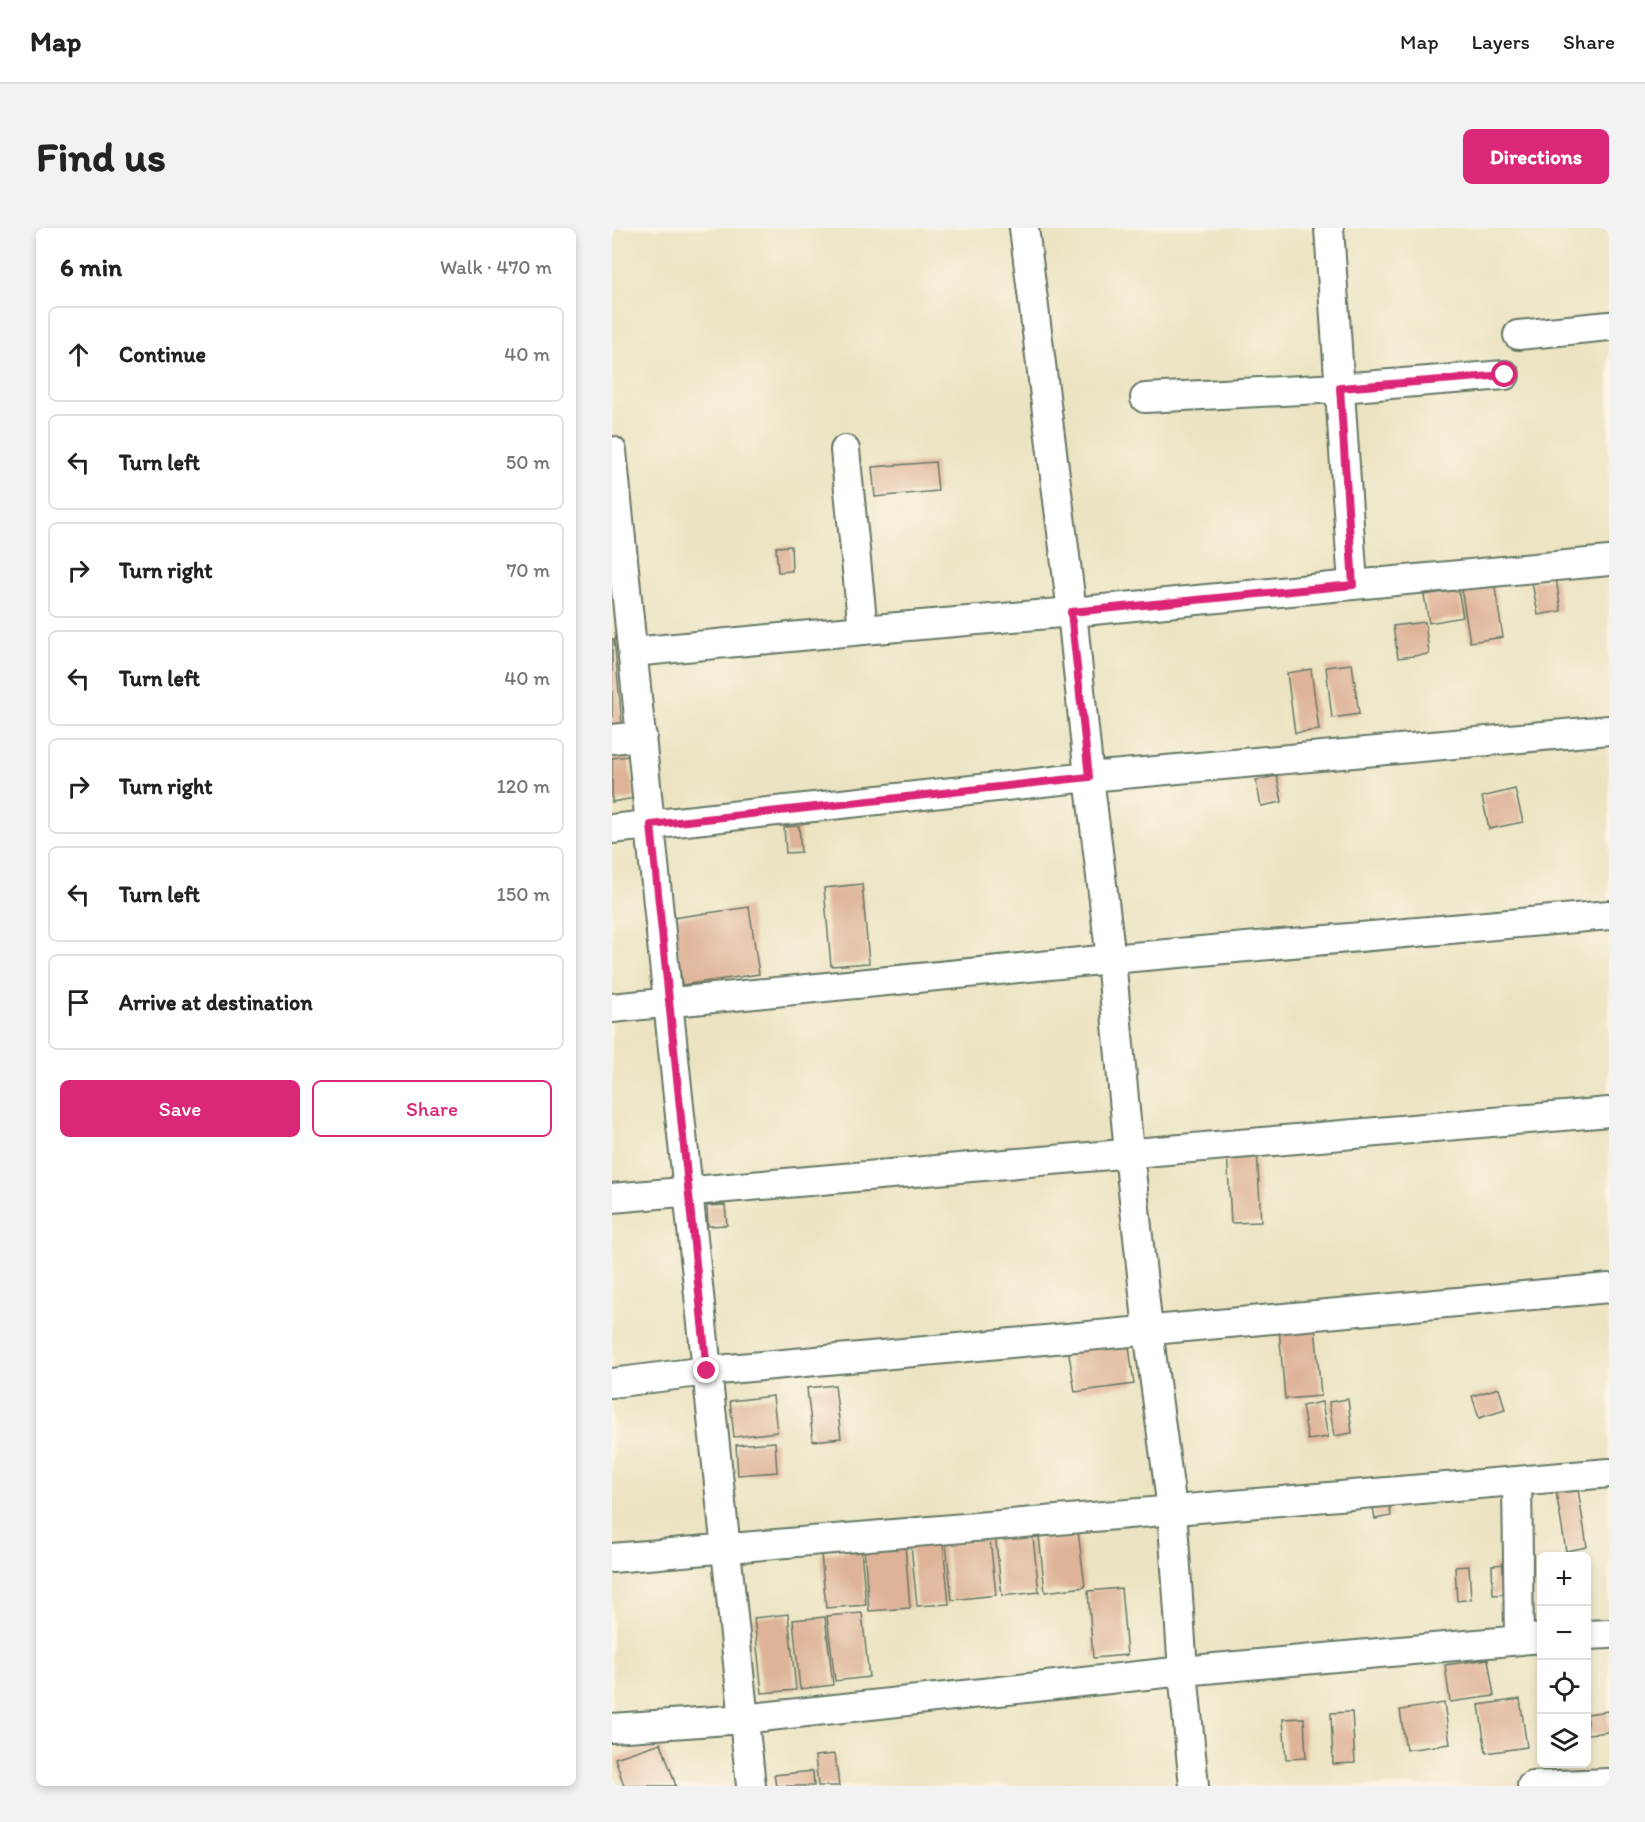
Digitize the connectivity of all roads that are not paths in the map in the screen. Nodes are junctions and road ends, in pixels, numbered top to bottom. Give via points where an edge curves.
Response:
1 (1024, 228) edge
2 (1329, 228) edge
3 (1609, 326) edge
4 (1518, 335) dead end
5 (1505, 375) dead end
6 (1340, 388) junction
7 (1145, 398) dead end
8 (845, 450) dead end
9 (612, 451) edge
10 (1609, 561) edge
11 (1353, 585) junction
12 (1071, 612) junction
13 (863, 630) junction
14 (633, 652) junction
15 (1609, 730) edge
16 (642, 736) junction
17 (612, 739) edge
18 (1089, 777) junction
19 (651, 825) junction
20 (612, 829) edge
21 (1609, 915) edge
22 (1112, 959) junction
23 (668, 1002) junction
24 (612, 1008) edge
25 (1609, 1112) edge
26 (1129, 1153) junction
27 (688, 1192) junction
28 (612, 1198) edge
29 (1609, 1288) edge
30 (1148, 1330) junction
31 (707, 1371) junction
32 (612, 1383) edge
33 (1609, 1473) edge
34 (1517, 1481) junction
35 (1172, 1509) junction
36 (725, 1549) junction
37 (612, 1558) edge
38 (1609, 1634) edge
39 (1591, 1635) edge
40 (1530, 1639) edge
41 (1183, 1671) junction
42 (743, 1719) junction
43 (612, 1728) edge
44 (1609, 1783) edge
45 (751, 1786) edge
46 (1194, 1786) edge
47 (1533, 1786) edge

1 - 12 street
2 - 6 street
3 - 4 street
5 - 6 street
6 - 7 street
6 - 11 street
8 - 13 street
9 - 14 street
10 - 11 street
11 - 12 street
12 - 13 street
12 - 18 street
13 - 14 street
14 - 16 street
15 - 18 street
16 - 17 street
16 - 19 street
18 - 19 street
18 - 22 street
19 - 20 street
19 - 23 street
21 - 22 street
22 - 23 street
22 - 26 street
23 - 24 street
23 - 27 street
25 - 26 street
26 - 27 street
26 - 30 street
27 - 28 street
27 - 31 street
29 - 30 street
30 - 31 street
30 - 35 street
31 - 32 street
31 - 36 street
33 - 34 street
34 - 35 street
34 - 40 street
35 - 36 street
35 - 41 street
36 - 37 street
36 - 42 street
38 - 39 street
40 - 41 street
41 - 42 street
41 - 46 street
42 - 43 street
42 - 45 street
44 - 47 street

